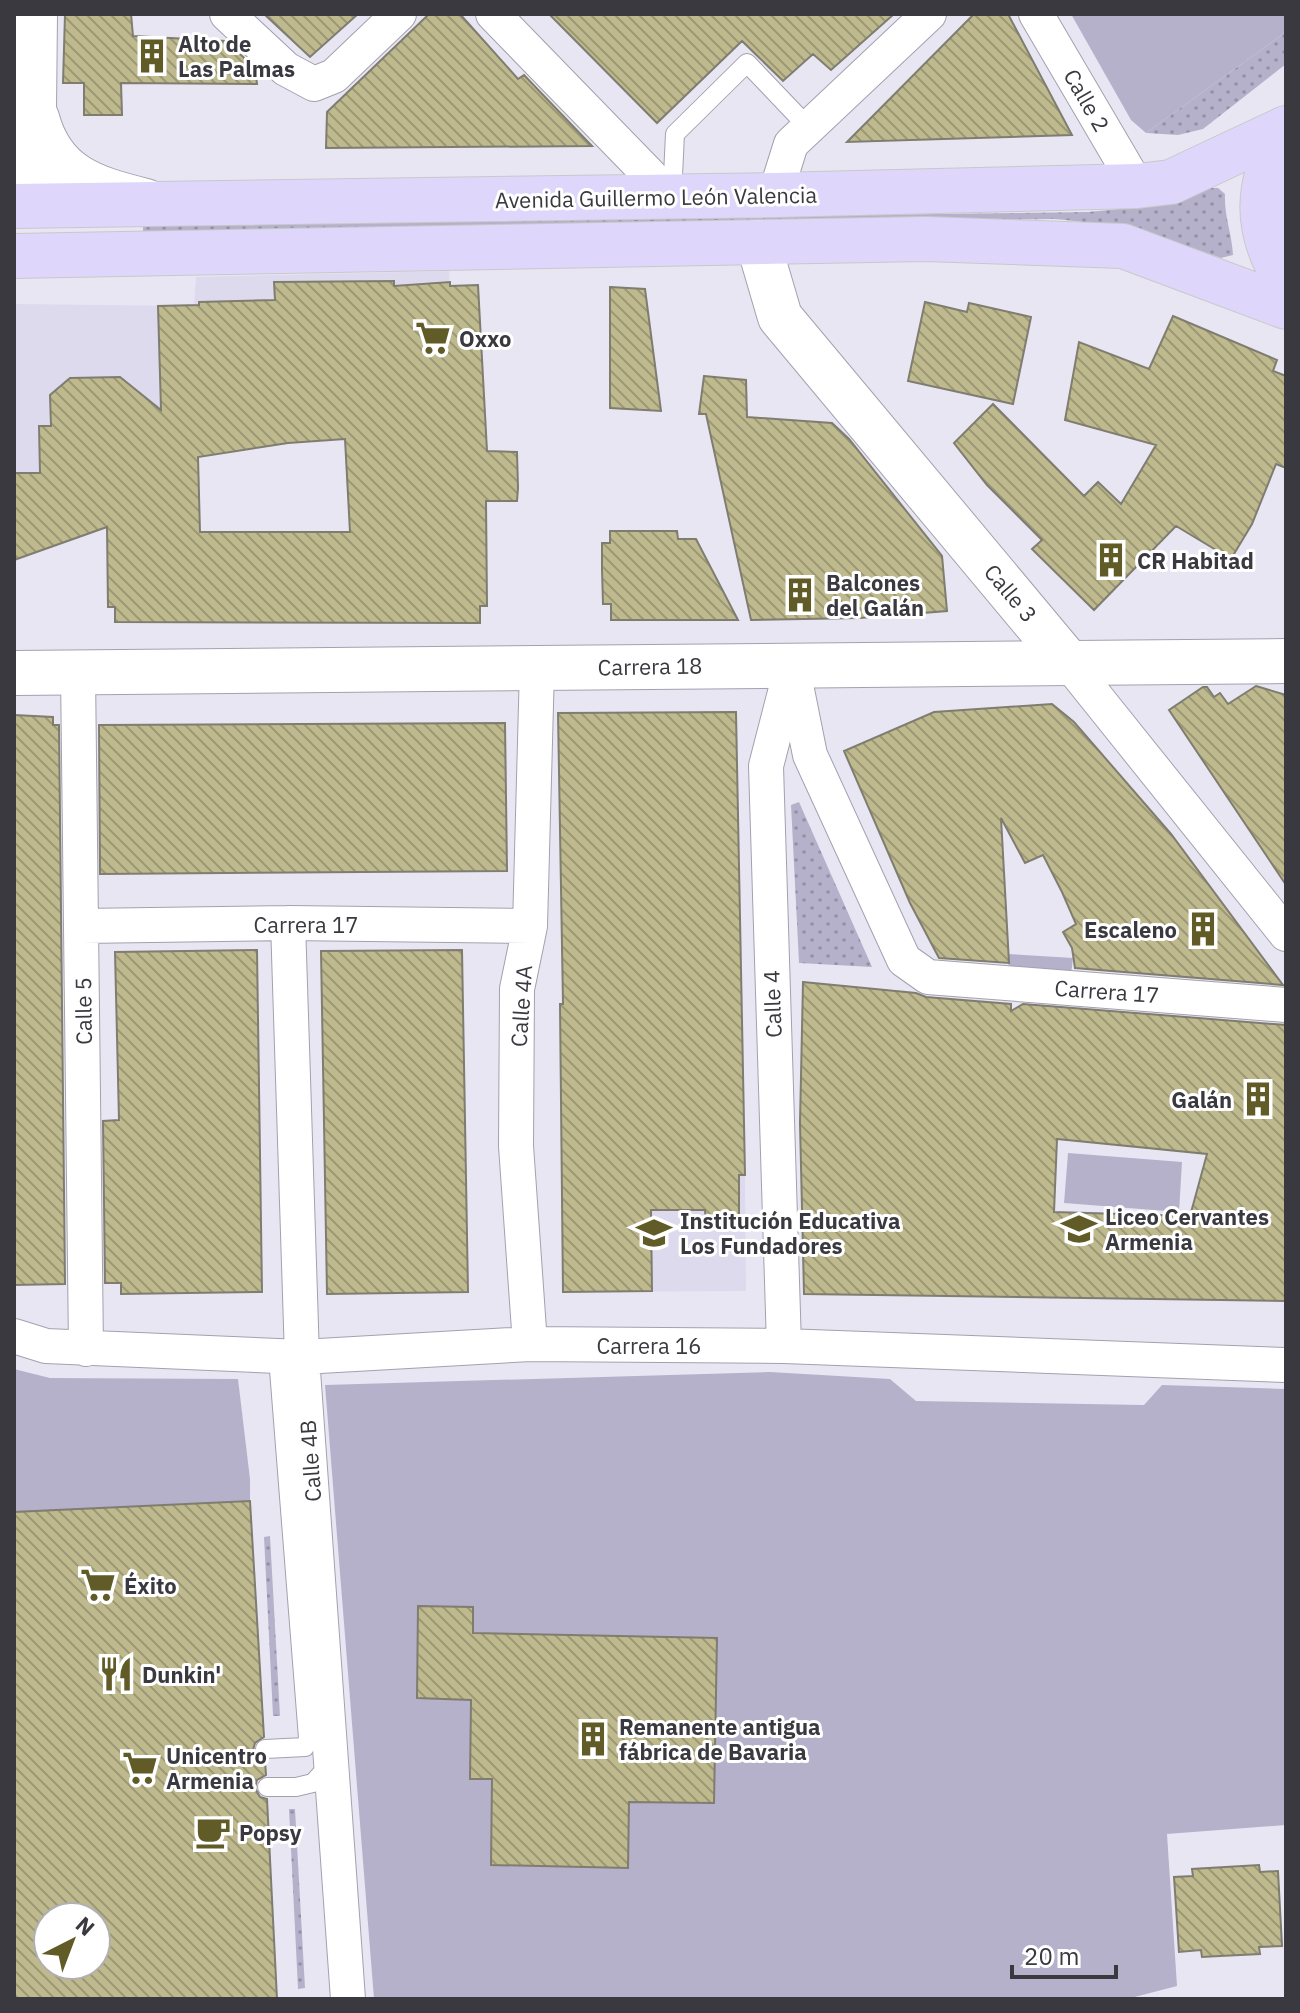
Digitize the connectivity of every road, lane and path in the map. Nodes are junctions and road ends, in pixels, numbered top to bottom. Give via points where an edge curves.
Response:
1 (35, 14) edge
2 (227, 14) edge
3 (399, 14) edge
4 (493, 14) edge
5 (929, 14) edge
6 (1036, 14) edge
7 (34, 106) junction
8 (809, 128) junction
9 (1286, 130) edge
10 (1137, 186) junction
11 (775, 195) junction
12 (671, 197) junction
13 (156, 203) junction
14 (24, 205) edge
15 (758, 242) junction
16 (14, 256) edge
17 (1286, 281) edge
18 (1286, 307) edge
19 (1286, 661) edge
20 (1068, 662) junction
21 (792, 665) junction
22 (537, 668) junction
23 (78, 672) junction
24 (14, 673) edge
25 (767, 789) junction
26 (827, 793) junction
27 (288, 923) junction
28 (82, 926) junction
29 (530, 926) junction
30 (1286, 934) edge
31 (1286, 1005) edge
32 (14, 1336) edge
33 (530, 1344) junction
34 (784, 1346) junction
35 (86, 1349) junction
36 (290, 1357) junction
37 (1286, 1365) edge
38 (265, 1749) dead end
39 (333, 1761) junction
40 (267, 1787) dead end
41 (348, 1999) edge

1 - 7 street
2 - 3 street via 286,69 314,84 334,76
4 - 12 street
5 - 8 street
6 - 10 street, Calle 2
7 - 13 street via 42,138 67,171 112,193
7 - 14 street
8 - 11 street via 791,144
8 - 12 lane via 747,63 675,134
9 - 10 main road, Avenida Guillermo León Valencia via 1171,182
9 - 17 main road via 1271,156 1262,191 1262,226
10 - 11 main road, Avenida Guillermo León Valencia
11 - 12 main road, Avenida Guillermo León Valencia
12 - 13 main road, Avenida Guillermo León Valencia
13 - 14 main road, Avenida Guillermo León Valencia
15 - 16 main road
15 - 18 main road via 926,239 1123,246
15 - 20 street, Calle 3 via 780,317
19 - 20 street, Carrera 18
20 - 21 street, Carrera 18
20 - 30 street, Calle 3
21 - 22 street, Carrera 18
21 - 25 street, Calle 4 via 766,766
21 - 26 street via 810,755
22 - 23 street, Carrera 18
22 - 29 street, Calle 4A
23 - 24 street, Carrera 18
23 - 28 street, Calle 5
25 - 26 street via 787,760 798,763
25 - 34 street, Calle 4
26 - 31 street, Carrera 17 via 904,960 928,977
27 - 28 street, Carrera 17
27 - 29 street, Carrera 17
27 - 36 street, Calle 4B
28 - 35 street, Calle 5
29 - 33 street, Calle 4A via 517,989 516,1146
32 - 35 street, Carrera 16 via 46,1346
33 - 34 street, Carrera 16
33 - 36 street, Carrera 16
34 - 37 street, Carrera 16
35 - 36 street, Carrera 16
36 - 38 lane via 308,1738 305,1747
36 - 39 street, Calle 4B
39 - 40 lane via 313,1783
39 - 41 street, Calle 4B

